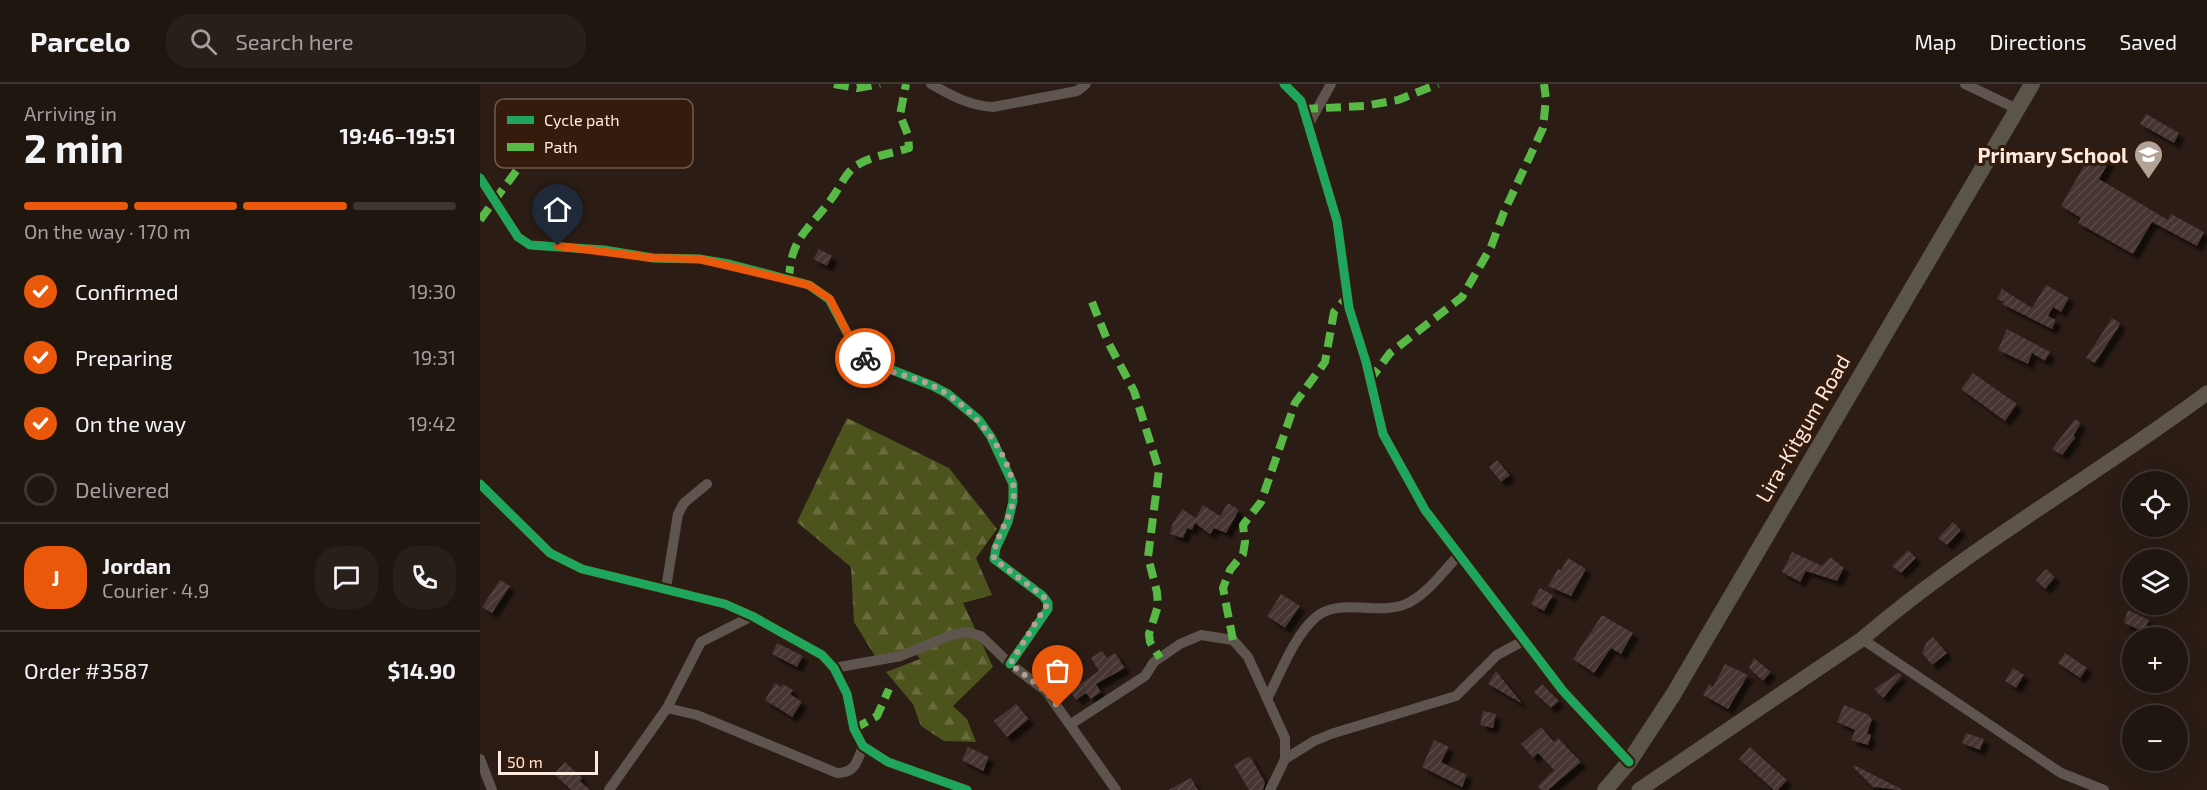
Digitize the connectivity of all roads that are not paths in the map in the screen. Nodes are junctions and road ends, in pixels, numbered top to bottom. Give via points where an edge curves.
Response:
1 (931, 84) edge
2 (1086, 84) edge
3 (1284, 84) edge
4 (1331, 84) edge
5 (1965, 84) edge
6 (2032, 84) edge
7 (2017, 109) junction
8 (1307, 127) junction
9 (480, 178) edge
10 (2207, 393) edge
11 (480, 484) edge
12 (707, 484) dead end
13 (1460, 554) junction
14 (666, 588) junction
15 (752, 616) junction
16 (1862, 639) junction
17 (1524, 640) junction
18 (1010, 664) junction
19 (834, 668) junction
20 (1268, 697) junction
21 (667, 708) junction
22 (1071, 724) junction
23 (863, 746) junction
24 (480, 759) edge
25 (1285, 759) junction
26 (1629, 762) junction
27 (492, 790) edge
28 (609, 790) edge
29 (967, 790) edge
30 (1116, 790) edge
31 (1270, 790) edge
32 (1605, 790) edge
33 (1639, 790) edge
34 (2104, 790) edge

1 - 2 street via 954,97 993,107 1077,91
3 - 8 street via 1300,101
4 - 8 street
5 - 7 street
6 - 7 main road, Lira-Kitgum Road
7 - 26 main road, Lira-Kitgum Road via 1673,695
8 - 13 street via 1337,221 1349,308 1383,435 1425,510
9 - 18 street via 518,237 530,245 699,259 809,285 830,299 852,342 867,360 933,386 979,420 1013,484 1008,522 994,559 1048,603
10 - 16 main road via 2038,509
11 - 14 street via 550,553 582,568
12 - 14 street via 684,503 678,514
13 - 17 street
13 - 20 street via 1421,596 1404,604 1381,610 1334,608 1316,617 1301,635
14 - 15 street via 725,604
15 - 19 street via 822,655
15 - 21 street via 701,642
16 - 33 main road
16 - 34 street via 2061,773
17 - 25 street via 1497,655 1456,696 1331,734
17 - 26 street via 1563,691
18 - 19 street via 988,641 967,632 901,656
18 - 22 street via 1046,691
19 - 23 street via 847,694 854,729
20 - 22 street via 1248,657 1233,640 1202,635 1180,644 1154,663 1145,676
20 - 25 street via 1286,738
21 - 23 street via 697,715 837,772 847,773 856,766
21 - 28 street
22 - 30 street
23 - 29 street via 888,762
24 - 27 street
25 - 31 street
26 - 32 main road, Lira-Kitgum Road

